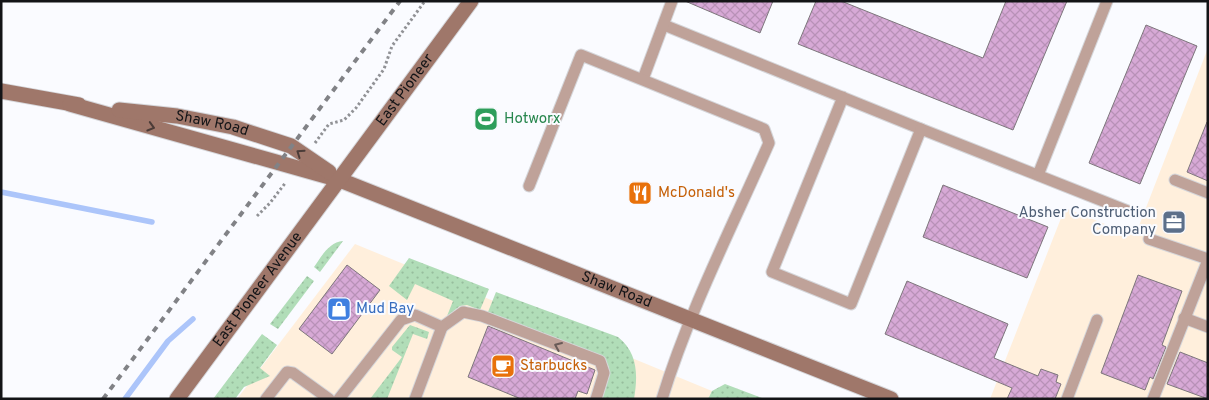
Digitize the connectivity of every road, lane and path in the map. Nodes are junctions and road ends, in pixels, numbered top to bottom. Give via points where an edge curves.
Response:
1 (425, 1) edge
2 (471, 1) edge
3 (672, 1) edge
4 (1107, 1) edge
5 (664, 25) junction
6 (643, 79) junction
7 (1, 91) edge
8 (843, 97) junction
9 (70, 104) junction
10 (922, 129) junction
11 (322, 133) dead end
12 (1038, 175) junction
13 (340, 180) junction
14 (1175, 180) dead end
15 (529, 186) dead end
16 (1208, 193) edge
17 (1128, 211) dead end
18 (1149, 238) dead end
19 (1208, 260) edge
20 (1184, 318) junction
21 (691, 320) junction
22 (1097, 320) dead end
23 (442, 327) junction
24 (1208, 327) edge
25 (418, 398) edge
26 (177, 399) edge
27 (266, 399) edge
28 (329, 399) edge
29 (339, 399) edge
30 (596, 399) edge
31 (662, 399) edge
32 (891, 399) edge
33 (1067, 399) edge
34 (1152, 399) edge

1 - 11 path via 392,46 384,69 356,108 344,120 329,124
2 - 13 main road, East Pioneer
3 - 5 lane
4 - 12 lane
5 - 6 lane
5 - 8 lane
6 - 15 lane via 581,55
6 - 21 lane via 764,129 769,143
7 - 9 main road, Shaw Road
8 - 10 lane
8 - 10 lane via 772,272 833,297 851,304
9 -> 13 main road, Shaw Road
13 -> 9 main road, Shaw Road via 291,146 233,126
10 - 12 lane
12 - 17 lane
13 - 21 main road, Shaw Road
13 - 26 main road, East Pioneer Avenue
14 - 16 lane
18 - 19 lane
19 - 20 lane
20 - 24 lane
20 - 34 lane
21 - 31 lane
21 - 32 main road, Shaw Road
22 - 33 lane
23 - 25 lane
23 - 29 lane via 415,315 402,320
30 -> 23 lane via 604,373 600,362 464,312
27 - 28 lane via 287,372

